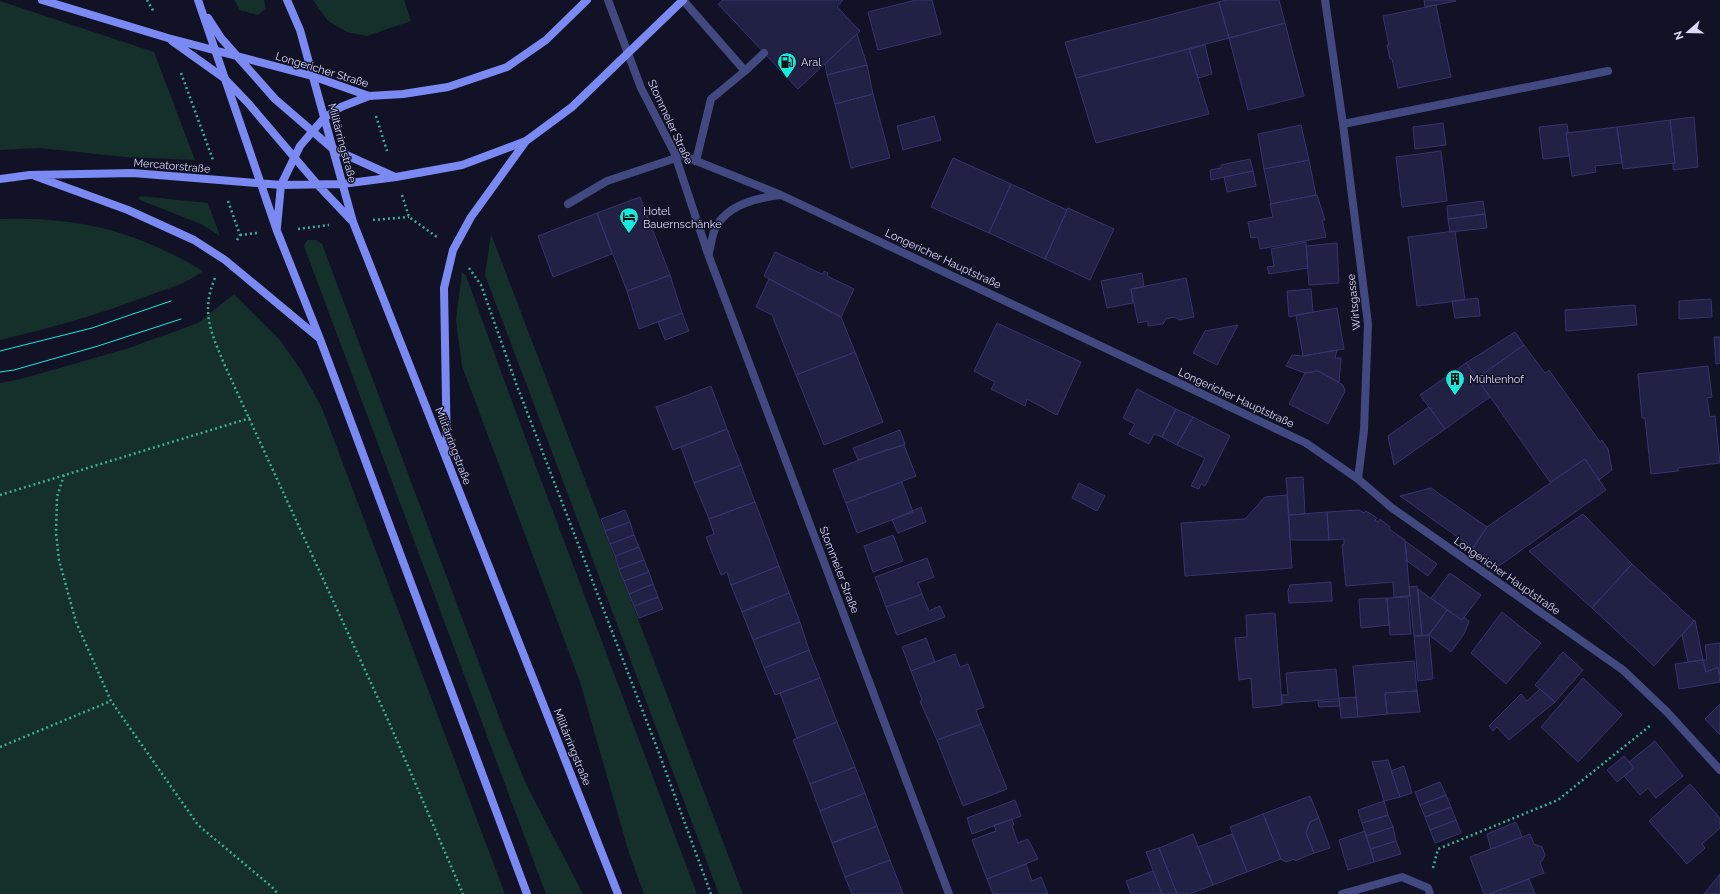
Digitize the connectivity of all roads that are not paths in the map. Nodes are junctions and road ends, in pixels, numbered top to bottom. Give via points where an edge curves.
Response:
1 (42, 0) edge
2 (198, 0) edge
3 (287, 0) edge
4 (587, 0) edge
5 (608, 0) edge
6 (683, 0) edge
7 (1325, 0) edge
8 (201, 9) junction
9 (168, 38) junction
10 (215, 50) junction
11 (628, 53) junction
12 (764, 53) dead end
13 (238, 56) junction
14 (745, 70) junction
15 (1608, 71) dead end
16 (312, 76) junction
17 (224, 78) junction
18 (370, 96) junction
19 (324, 118) junction
20 (1343, 124) junction
21 (313, 132) junction
22 (526, 141) junction
23 (333, 149) junction
24 (675, 155) junction
25 (294, 157) junction
26 (696, 161) junction
27 (30, 175) junction
28 (396, 177) junction
29 (0, 179) edge
30 (260, 184) junction
31 (317, 184) junction
32 (342, 184) junction
33 (281, 185) junction
34 (781, 195) junction
35 (568, 204) dead end
36 (353, 222) junction
37 (277, 231) junction
38 (708, 254) junction
39 (320, 339) junction
40 (447, 461) junction
41 (1358, 479) junction
42 (1720, 770) edge
43 (1429, 891) edge
44 (526, 894) edge
45 (618, 894) edge
46 (949, 894) edge
47 (1342, 894) edge

1 - 9 main road
2 - 8 main road
3 - 16 main road, Militärringstraße via 300,30
4 - 18 main road, Longericher Straße via 546,40 507,67 448,87
5 - 11 street, Stommeler Straße
6 - 11 main road
6 - 14 street
7 - 20 street, Wirtsgasse
8 - 10 main road
8 - 13 main road via 221,38
9 - 10 main road
9 - 17 main road
10 - 13 main road, Longericher Straße
10 - 17 main road
11 - 22 main road via 572,107
11 - 24 street, Stommeler Straße via 641,88
12 - 14 street
13 - 16 main road, Longericher Straße
13 - 21 main road via 275,99
14 - 26 street via 711,99
15 - 20 street
16 - 18 main road, Longericher Straße
16 - 19 main road, Militärringstraße
17 - 25 main road
17 - 30 main road
18 - 19 main road via 342,107
19 - 21 main road
19 - 23 main road, Militärringstraße
20 - 41 street, Wirtsgasse via 1368,324 1364,430
21 - 23 main road
21 - 25 main road
22 - 28 main road via 462,165
22 - 40 main road via 471,217 453,250 444,288
23 - 28 main road
23 - 32 main road, Militärringstraße
24 - 26 street, Longericher Hauptstraße
24 - 35 street via 607,181
24 - 38 street, Stommeler Straße
25 - 31 main road
25 - 33 main road
26 - 34 street, Longericher Hauptstraße
27 - 29 main road, Mercatorstraße
27 - 30 main road, Mercatorstraße via 133,173
27 - 39 main road via 128,210 194,240 225,260
28 - 32 main road
30 - 33 main road, Mercatorstraße
30 - 37 main road
31 - 32 main road, Mercatorstraße
31 - 33 main road, Mercatorstraße
31 - 36 main road
32 - 36 main road, Militärringstraße
33 - 37 main road
34 - 38 street via 758,197 727,212 715,229
34 - 41 street, Longericher Hauptstraße via 1306,443
36 - 40 main road, Militärringstraße
37 - 39 main road
38 - 46 street, Stommeler Straße
39 - 44 main road
40 - 45 main road, Militärringstraße
41 - 42 street, Longericher Hauptstraße via 1392,508 1623,670 1667,712
43 - 47 street via 1402,877

